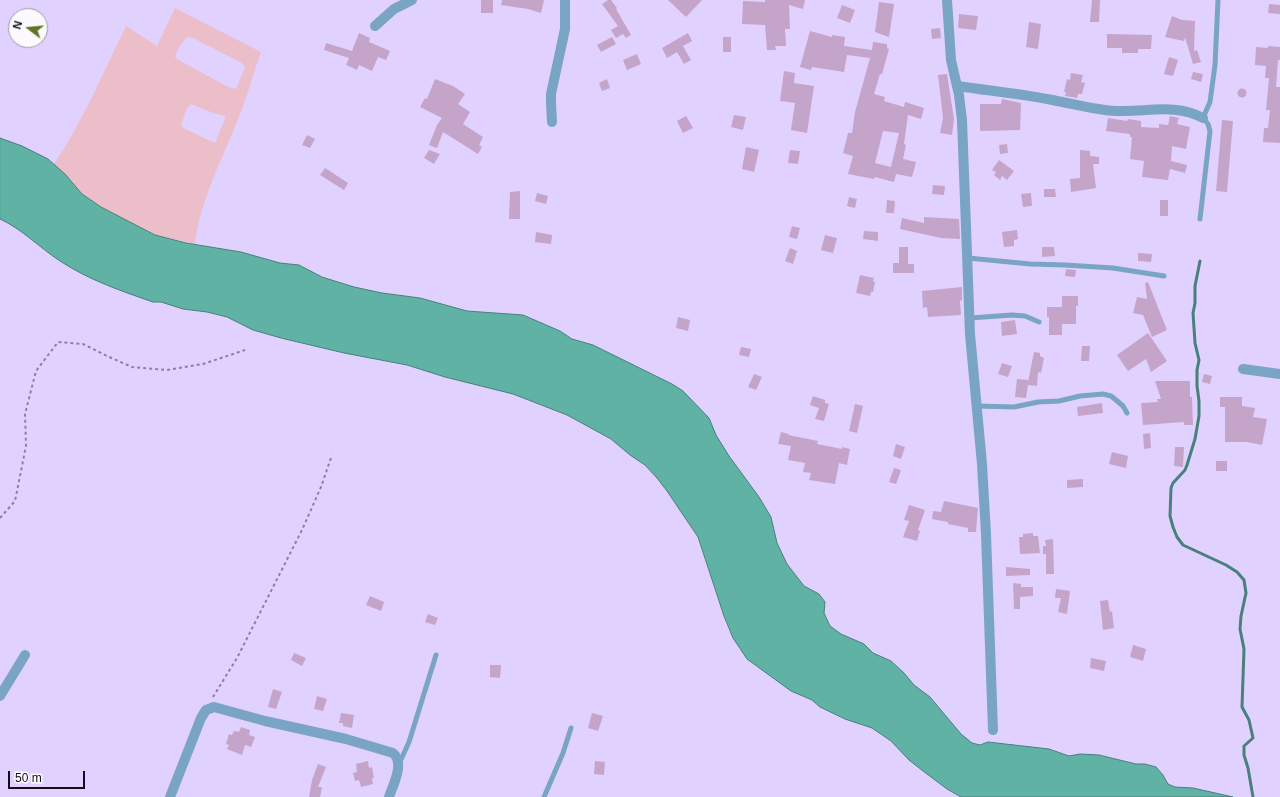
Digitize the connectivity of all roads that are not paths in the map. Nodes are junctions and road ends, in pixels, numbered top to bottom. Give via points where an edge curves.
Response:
1 (412, 0) edge
2 (565, 0) edge
3 (947, 0) edge
4 (1218, 0) edge
5 (375, 26) dead end
6 (958, 86) junction
7 (1203, 118) junction
8 (552, 122) dead end
9 (1200, 219) dead end
10 (968, 258) junction
11 (1164, 276) dead end
12 (970, 318) junction
13 (1039, 322) dead end
14 (1243, 369) dead end
15 (1280, 374) edge
16 (976, 406) junction
17 (1127, 413) dead end
18 (25, 655) dead end
19 (436, 655) dead end
20 (0, 696) edge
21 (571, 728) dead end
22 (993, 730) dead end
23 (398, 767) junction
24 (170, 797) edge
25 (389, 797) edge
26 (544, 797) edge

1 - 5 street via 394,9
2 - 8 street via 565,29 551,94
3 - 6 street via 951,60
4 - 7 lane via 1215,64 1210,102
6 - 7 street via 1106,111 1177,108
6 - 10 street via 962,120
7 - 9 lane via 1210,131
10 - 11 lane via 1113,268
10 - 12 street
12 - 13 lane via 1012,315 1025,316
12 - 16 street
14 - 15 street
16 - 17 lane via 1014,407 1103,394 1116,400
16 - 22 street via 986,534
18 - 20 street
19 - 23 lane via 409,742
21 - 26 lane
23 - 24 street via 398,761 393,753 346,739 211,707 206,710 197,727
23 - 25 street

